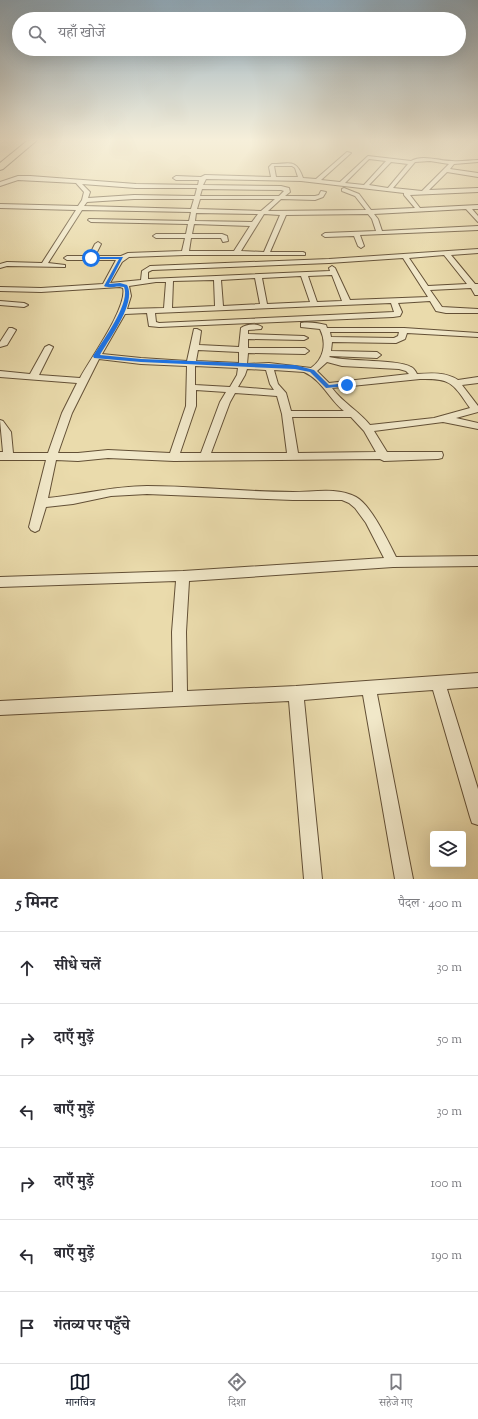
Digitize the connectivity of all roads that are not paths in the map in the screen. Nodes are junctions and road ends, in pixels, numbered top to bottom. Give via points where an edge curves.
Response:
1 (78, 182) joint
2 (201, 182) edge
3 (334, 182) edge
4 (370, 182) edge
5 (396, 182) edge
6 (434, 182) edge
7 (342, 183) joint
8 (366, 186) junction
9 (200, 187) junction
10 (390, 189) junction
11 (344, 190) dead end
12 (478, 190) edge
13 (322, 192) dead end
14 (411, 192) junction
15 (424, 192) junction
16 (197, 198) junction
17 (281, 198) junction
18 (86, 200) junction
19 (0, 206) edge
20 (478, 207) edge
21 (81, 208) junction
22 (468, 208) junction
23 (194, 210) junction
24 (419, 210) junction
25 (264, 212) junction
26 (369, 212) junction
27 (284, 213) junction
28 (91, 220) dead end
29 (478, 220) edge
30 (191, 222) junction
31 (254, 224) junction
32 (478, 228) edge
33 (380, 233) junction
34 (356, 234) junction
35 (325, 235) dead end
36 (156, 236) dead end
37 (188, 236) junction
38 (225, 241) dead end
39 (98, 244) dead end
40 (361, 246) dead end
41 (478, 250) edge
42 (446, 252) junction
43 (185, 253) junction
44 (236, 254) junction
45 (266, 254) junction
46 (303, 254) dead end
47 (405, 256) junction
48 (67, 258) dead end
49 (91, 258) junction
50 (122, 258) junction
51 (329, 261) junction
52 (44, 265) junction
53 (0, 266) edge
54 (63, 266) dead end
55 (334, 273) junction
56 (304, 274) junction
57 (258, 276) junction
58 (217, 277) junction
59 (170, 279) junction
60 (144, 281) junction
61 (120, 285) junction
62 (106, 286) junction
63 (475, 286) edge
64 (425, 288) junction
65 (0, 289) edge
66 (478, 293) edge
67 (433, 299) junction
68 (394, 301) junction
69 (347, 302) junction
70 (0, 303) edge
71 (314, 304) junction
72 (24, 305) dead end
73 (264, 306) junction
74 (219, 307) junction
75 (168, 310) junction
76 (151, 311) junction
77 (478, 311) edge
78 (122, 312) junction
79 (303, 325) junction
80 (12, 330) dead end
81 (325, 330) junction
82 (404, 330) junction
83 (197, 331) dead end
84 (478, 335) edge
85 (244, 336) junction
86 (304, 338) junction
87 (327, 339) junction
88 (0, 345) edge
89 (49, 347) dead end
90 (194, 347) junction
91 (243, 350) junction
92 (377, 355) dead end
93 (96, 356) junction
94 (326, 356) junction
95 (306, 362) junction
96 (191, 363) junction
97 (243, 365) junction
98 (269, 366) junction
99 (0, 374) edge
100 (33, 377) junction
101 (416, 378) junction
102 (478, 380) edge
103 (81, 381) junction
104 (456, 383) junction
105 (328, 386) junction
106 (192, 387) junction
107 (234, 389) junction
108 (281, 393) junction
109 (477, 409) edge
110 (287, 414) junction
111 (353, 414) junction
112 (445, 419) junction
113 (0, 423) edge
114 (478, 426) edge
115 (367, 429) junction
116 (438, 455) dead end
117 (4, 456) edge
118 (52, 456) junction
119 (174, 457) junction
120 (205, 457) junction
121 (293, 457) junction
122 (384, 457) junction
123 (42, 503) junction
124 (35, 526) dead end
125 (478, 561) edge
126 (393, 562) junction
127 (182, 576) junction
128 (0, 582) edge
129 (478, 680) edge
130 (438, 683) junction
131 (369, 688) junction
132 (296, 693) junction
133 (180, 700) junction
134 (0, 708) edge
135 (478, 817) edge
136 (313, 879) edge
137 (404, 879) edge

1 - 9 street
1 - 18 street via 87,192
2 - 9 street
3 - 7 street
4 - 8 street
5 - 10 street
6 - 15 street
7 - 8 street
8 - 10 street
9 - 16 street
9 - 17 street via 287,189
10 - 14 street
11 - 26 street via 357,194
12 - 15 street
13 - 17 street via 322,196 315,198
14 - 15 street
14 - 24 street via 406,194
16 - 17 street
16 - 18 street via 134,197
16 - 23 street
17 - 25 street
18 - 21 street
19 - 21 street
20 - 22 street
21 - 23 street
21 - 52 street
22 - 24 street
22 - 29 street
23 - 25 street
23 - 30 street
24 - 26 street
25 - 27 street
25 - 31 street
26 - 27 street
26 - 33 street via 375,219
27 - 45 street
28 - 30 street
30 - 31 street
30 - 37 street
31 - 44 street
32 - 33 street
33 - 34 street
34 - 35 street
34 - 40 street
36 - 37 street
37 - 38 street via 222,236 225,237
37 - 43 street
39 - 49 street
41 - 42 street
42 - 47 street
42 - 63 street
43 - 44 street
43 - 50 street via 133,255
44 - 45 street
45 - 46 street
47 - 51 street
47 - 64 street
48 - 49 street
49 - 50 street
50 - 62 street
51 - 55 street
51 - 60 street via 150,268 145,271
52 - 53 street
52 - 54 street
55 - 56 street
55 - 69 street
56 - 57 street
56 - 71 street
57 - 58 street
57 - 73 street
58 - 59 street
58 - 74 street
59 - 60 street
59 - 75 street
60 - 61 street
61 - 62 street
61 - 78 street via 126,286 128,291
62 - 65 street via 41,290
63 - 64 street
63 - 66 street
64 - 67 street
67 - 68 street
67 - 77 street via 442,311
68 - 69 street
68 - 76 street via 398,312 393,315 152,324
69 - 71 street
70 - 72 street
71 - 73 street
73 - 74 street
74 - 75 street
75 - 76 street
76 - 78 street
78 - 93 street
79 - 81 street via 319,326
79 - 85 street via 246,328
79 - 86 street
80 - 88 street
81 - 82 street
81 - 87 street
82 - 84 street
82 - 87 street via 402,337 396,341
83 - 90 street
85 - 86 street
85 - 91 street
86 - 95 street
87 - 94 street
89 - 100 street
90 - 91 street
90 - 96 street
91 - 95 street
91 - 97 street
92 - 94 street
93 - 96 street
93 - 103 street
94 - 95 street
94 - 101 street via 342,363 400,366 409,369
95 - 98 street
95 - 105 street
96 - 97 street
96 - 106 street
97 - 98 street
97 - 107 street
98 - 108 street via 274,384
99 - 100 street
100 - 103 street
101 - 104 street via 440,376
101 - 105 street
102 - 104 street
103 - 118 street
104 - 109 street
105 - 111 street via 334,397
106 - 107 street
106 - 119 street via 191,406
107 - 108 street
107 - 120 street via 225,402
108 - 110 street
109 - 112 street
110 - 111 street
110 - 121 street
111 - 115 street
112 - 114 street
112 - 115 street
113 - 117 street via 6,432
115 - 122 street
116 - 122 street
117 - 118 street
118 - 119 street via 108,454
118 - 123 street
119 - 120 street
120 - 121 street
121 - 122 street
123 - 124 street
123 - 126 street via 111,492 148,490 343,496 359,505
125 - 126 street
126 - 127 street
127 - 128 street
127 - 133 street via 179,632
129 - 130 street
130 - 131 street
130 - 135 street
131 - 132 street
131 - 137 street
132 - 133 street
132 - 136 street
133 - 134 street

